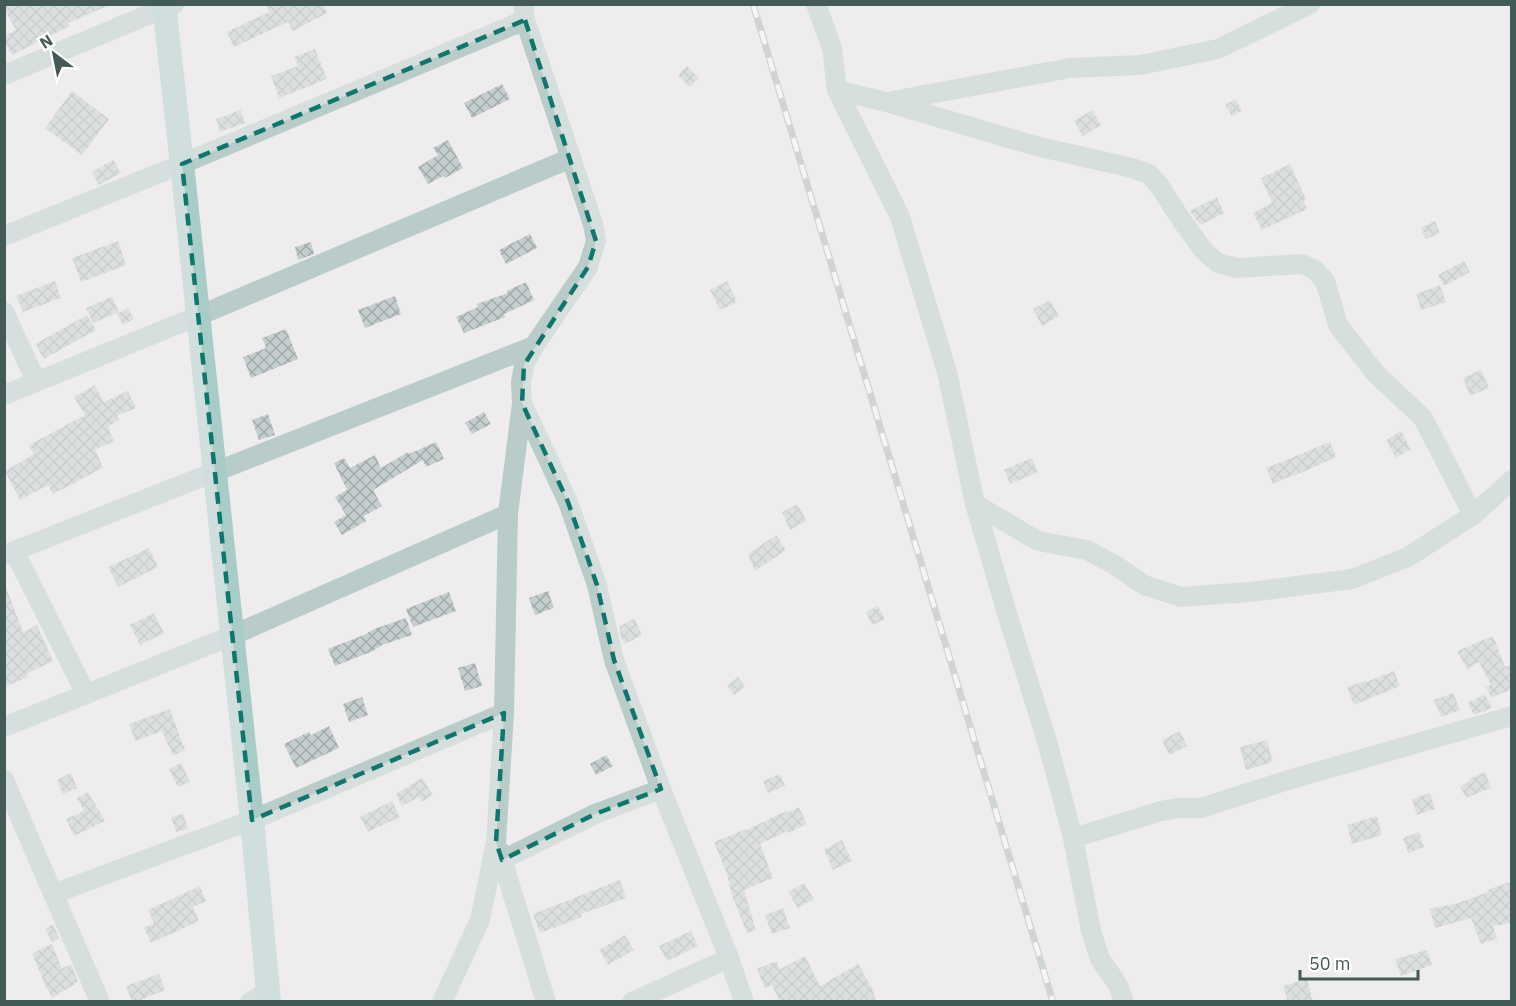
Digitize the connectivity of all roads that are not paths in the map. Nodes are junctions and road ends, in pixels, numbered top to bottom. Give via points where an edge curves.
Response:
1 (816, 4) edge
2 (1310, 4) edge
3 (168, 6) edge
4 (524, 12) edge
5 (4, 75) edge
6 (837, 90) junction
7 (886, 102) junction
8 (571, 158) junction
9 (182, 164) junction
10 (4, 236) edge
11 (4, 312) edge
12 (198, 316) junction
13 (534, 346) junction
14 (36, 381) junction
15 (4, 395) edge
16 (522, 403) junction
17 (215, 471) junction
18 (1512, 480) edge
19 (975, 504) junction
20 (508, 514) junction
21 (1473, 515) junction
22 (9, 553) edge
23 (231, 636) junction
24 (86, 694) junction
25 (504, 713) junction
26 (1512, 716) edge
27 (4, 728) edge
28 (4, 780) edge
29 (662, 789) junction
30 (252, 820) junction
31 (1073, 838) junction
32 (499, 851) junction
33 (53, 894) junction
34 (729, 958) junction
35 (263, 998) edge
36 (100, 1002) edge
37 (442, 1002) edge
38 (546, 1002) edge
39 (632, 1002) edge
40 (744, 1002) edge
41 (1124, 1002) edge

1 - 6 street via 832,48
2 - 7 street via 1218,50 1140,65 1070,68
3 - 5 street
3 - 9 main road
4 - 8 street
4 - 9 street
6 - 7 street
6 - 19 street via 900,217 947,372
7 - 21 street via 1149,174 1204,251 1218,263 1237,268 1302,264 1315,270 1324,281 1338,326 1376,374 1423,418
8 - 12 street
8 - 13 street via 596,241 588,267
9 - 10 street
9 - 12 main road
11 - 14 street
12 - 14 street
12 - 17 main road
13 - 16 street via 524,365
13 - 17 street
14 - 15 street
16 - 20 street
16 - 29 street via 568,502 597,585 614,660
17 - 22 street
17 - 23 main road
18 - 21 street
19 - 21 street via 1038,541 1087,550 1144,585 1181,597 1352,579 1408,557
19 - 31 street
20 - 23 street
20 - 25 street
22 - 24 street
23 - 24 street
23 - 30 main road
24 - 27 street
25 - 30 street
25 - 32 street
26 - 31 street via 1201,808 1161,811
28 - 33 street
29 - 32 street
29 - 34 street
30 - 33 street
30 - 35 main road
31 - 41 street via 1091,931 1100,958
32 - 37 street via 480,920
32 - 38 street
33 - 36 street
34 - 39 street
34 - 40 street

